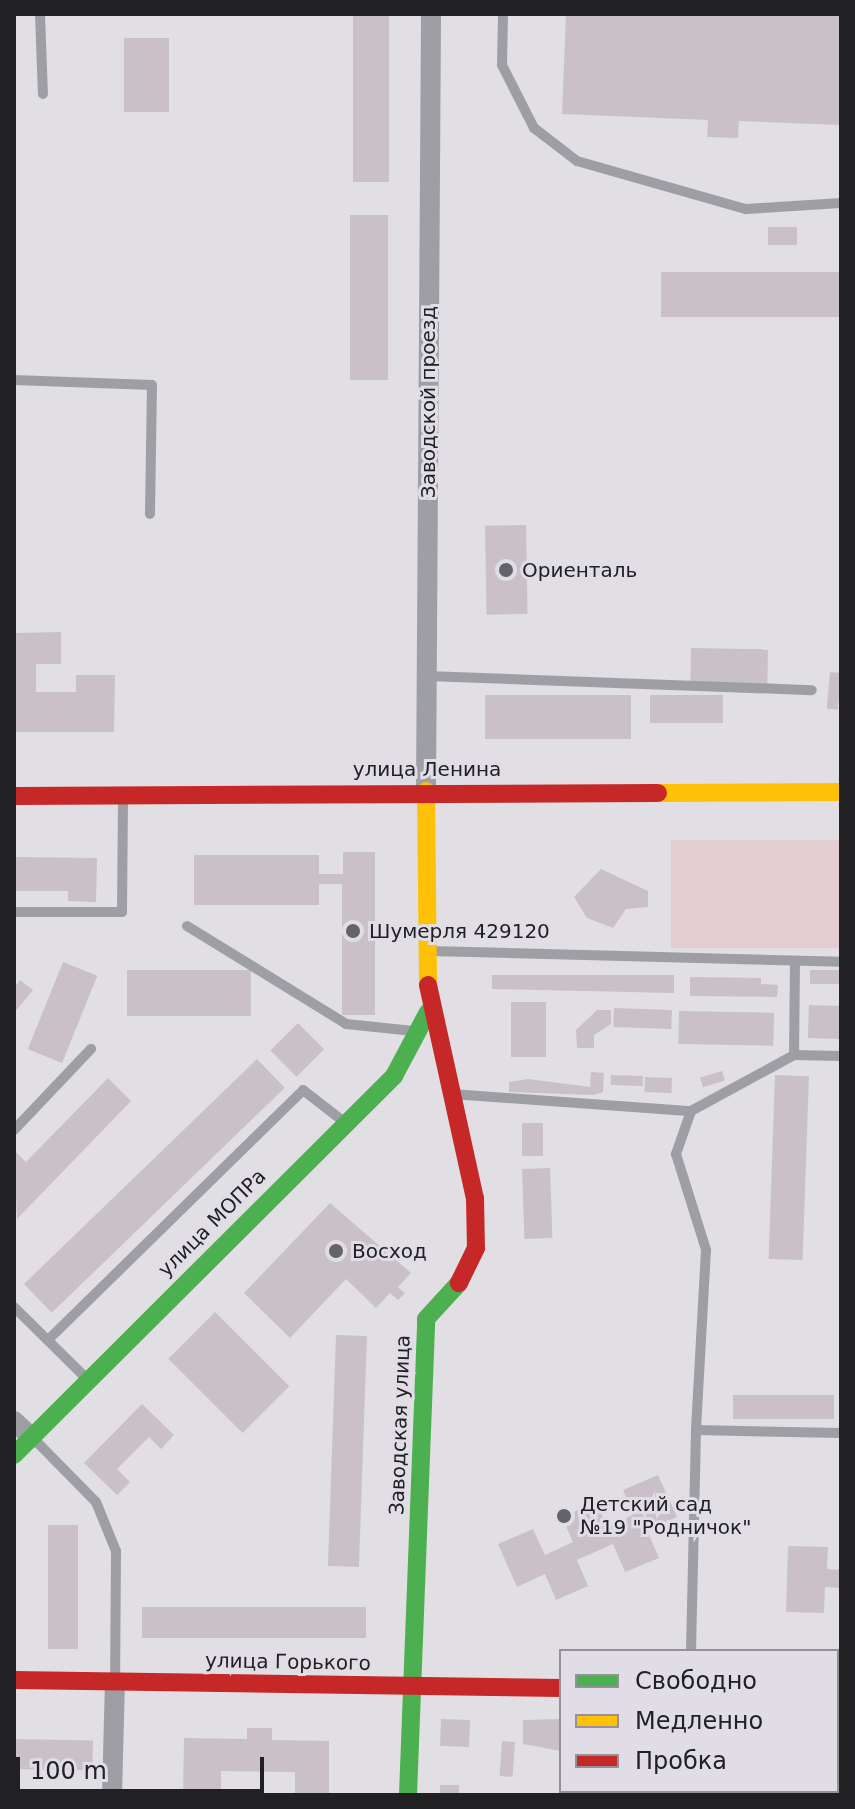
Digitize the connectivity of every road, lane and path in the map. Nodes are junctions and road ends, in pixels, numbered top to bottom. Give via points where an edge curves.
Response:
1 (40, 14) edge
2 (431, 14) edge
3 (503, 14) edge
4 (43, 94) dead end
5 (841, 203) edge
6 (14, 380) edge
7 (150, 514) dead end
8 (426, 676) junction
9 (812, 690) dead end
10 (426, 791) junction
11 (841, 792) edge
12 (14, 796) edge
13 (123, 796) junction
14 (14, 912) edge
15 (187, 926) dead end
16 (428, 951) junction
17 (795, 961) junction
18 (841, 962) edge
19 (428, 1012) junction
20 (416, 1031) junction
21 (91, 1049) dead end
22 (794, 1055) junction
23 (841, 1056) edge
24 (452, 1094) junction
25 (691, 1111) junction
26 (343, 1121) junction
27 (14, 1130) edge
28 (14, 1307) edge
29 (48, 1340) junction
30 (88, 1380) junction
31 (14, 1421) edge
32 (696, 1430) junction
33 (841, 1433) edge
34 (32, 1438) junction
35 (14, 1455) edge
36 (691, 1649) edge
37 (14, 1680) edge
38 (115, 1681) junction
39 (411, 1685) junction
40 (559, 1688) edge
41 (112, 1795) edge
42 (408, 1795) edge

1 - 4 lane
2 - 8 street, Заводской проезд
3 - 5 lane via 508,78 534,128 577,161 746,209
6 - 7 lane via 152,385
8 - 9 lane
8 - 10 street, Заводской проезд
10 - 11 street, улица Ленина
10 - 13 street, улица Ленина
10 - 16 street, Заводская улица
12 - 13 street, улица Ленина
13 - 14 lane via 122,912
15 - 20 lane via 346,1024
16 - 17 lane
16 - 19 street, Заводская улица
17 - 18 lane
17 - 22 lane
19 - 20 street, улица МОПРа
19 - 24 street, Заводская улица
20 - 26 street, улица МОПРа via 394,1076
21 - 27 lane
22 - 23 lane
22 - 25 lane
24 - 25 lane
24 - 39 street, Заводская улица via 475,1198 476,1248 463,1279 426,1319
25 - 32 lane via 676,1154 706,1250
26 - 29 lane via 303,1090
26 - 30 street, улица МОПРа
28 - 29 lane
29 - 30 lane
30 - 34 street, улица МОПРа
31 - 34 street
32 - 33 lane
32 - 36 lane
34 - 35 street, улица МОПРа
34 - 38 lane via 96,1502 116,1551
37 - 38 street, улица Горького
38 - 39 street, улица Горького via 265,1691
38 - 41 street
39 - 40 street, улица Горького
39 - 42 street, Заводская улица

